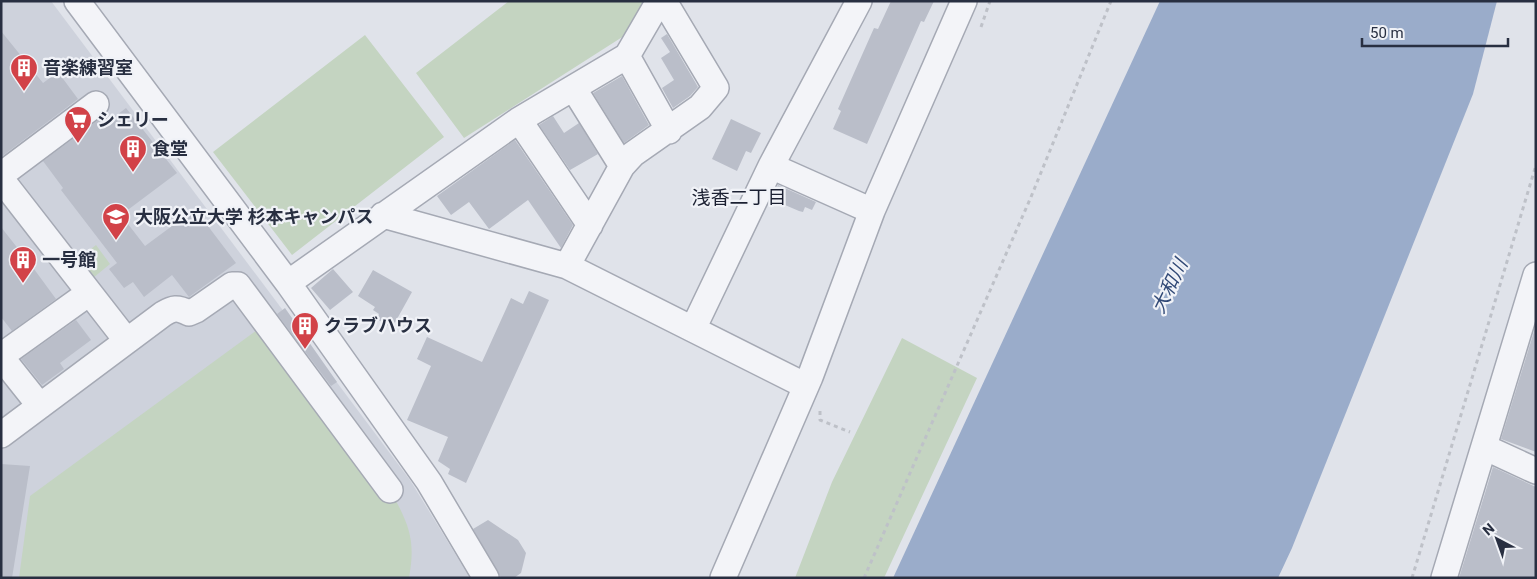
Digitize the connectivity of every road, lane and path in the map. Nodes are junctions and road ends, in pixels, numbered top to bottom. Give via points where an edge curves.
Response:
1 (77, 1) edge
2 (660, 1) edge
3 (664, 1) edge
4 (859, 1) edge
5 (964, 1) edge
6 (990, 1) edge
7 (1111, 1) edge
8 (981, 27) dead end
9 (627, 56) junction
10 (574, 88) junction
11 (96, 104) dead end
12 (519, 120) junction
13 (669, 131) junction
14 (1536, 165) edge
15 (622, 166) junction
16 (771, 166) junction
17 (2, 182) edge
18 (872, 211) junction
19 (383, 215) junction
20 (590, 225) junction
21 (567, 266) junction
22 (1536, 275) edge
23 (288, 283) junction
24 (89, 293) junction
25 (1528, 326) edge
26 (693, 329) junction
27 (128, 341) junction
28 (1, 357) edge
29 (806, 386) junction
30 (40, 406) junction
31 (820, 420) dead end
32 (850, 432) dead end
33 (1, 435) edge
34 (1484, 447) junction
35 (1536, 471) edge
36 (390, 490) dead end
37 (486, 578) edge
38 (723, 578) edge
39 (864, 578) edge
40 (1412, 578) edge
41 (1444, 578) edge

1 - 23 street
2 - 9 street
3 - 13 street via 716,88 700,107
4 - 16 street
5 - 18 street
6 - 8 path
7 - 39 path via 1031,197
9 - 10 street
9 - 13 street
10 - 12 street
10 - 15 street
11 - 17 street
12 - 19 street
12 - 20 street
13 - 15 street via 633,154
14 - 40 path
15 - 20 street
16 - 18 street
16 - 26 street
17 - 24 street
18 - 29 street
19 - 21 street
19 - 23 street
20 - 21 street
21 - 26 street
22 - 25 street
23 - 37 street via 428,482
24 - 27 street
24 - 28 street
25 - 34 street
26 - 29 street
27 - 30 street
27 - 36 street via 173,308 189,313 232,285 238,285
28 - 30 street
29 - 38 street
30 - 33 street
31 - 32 path
34 - 35 street
34 - 41 street

